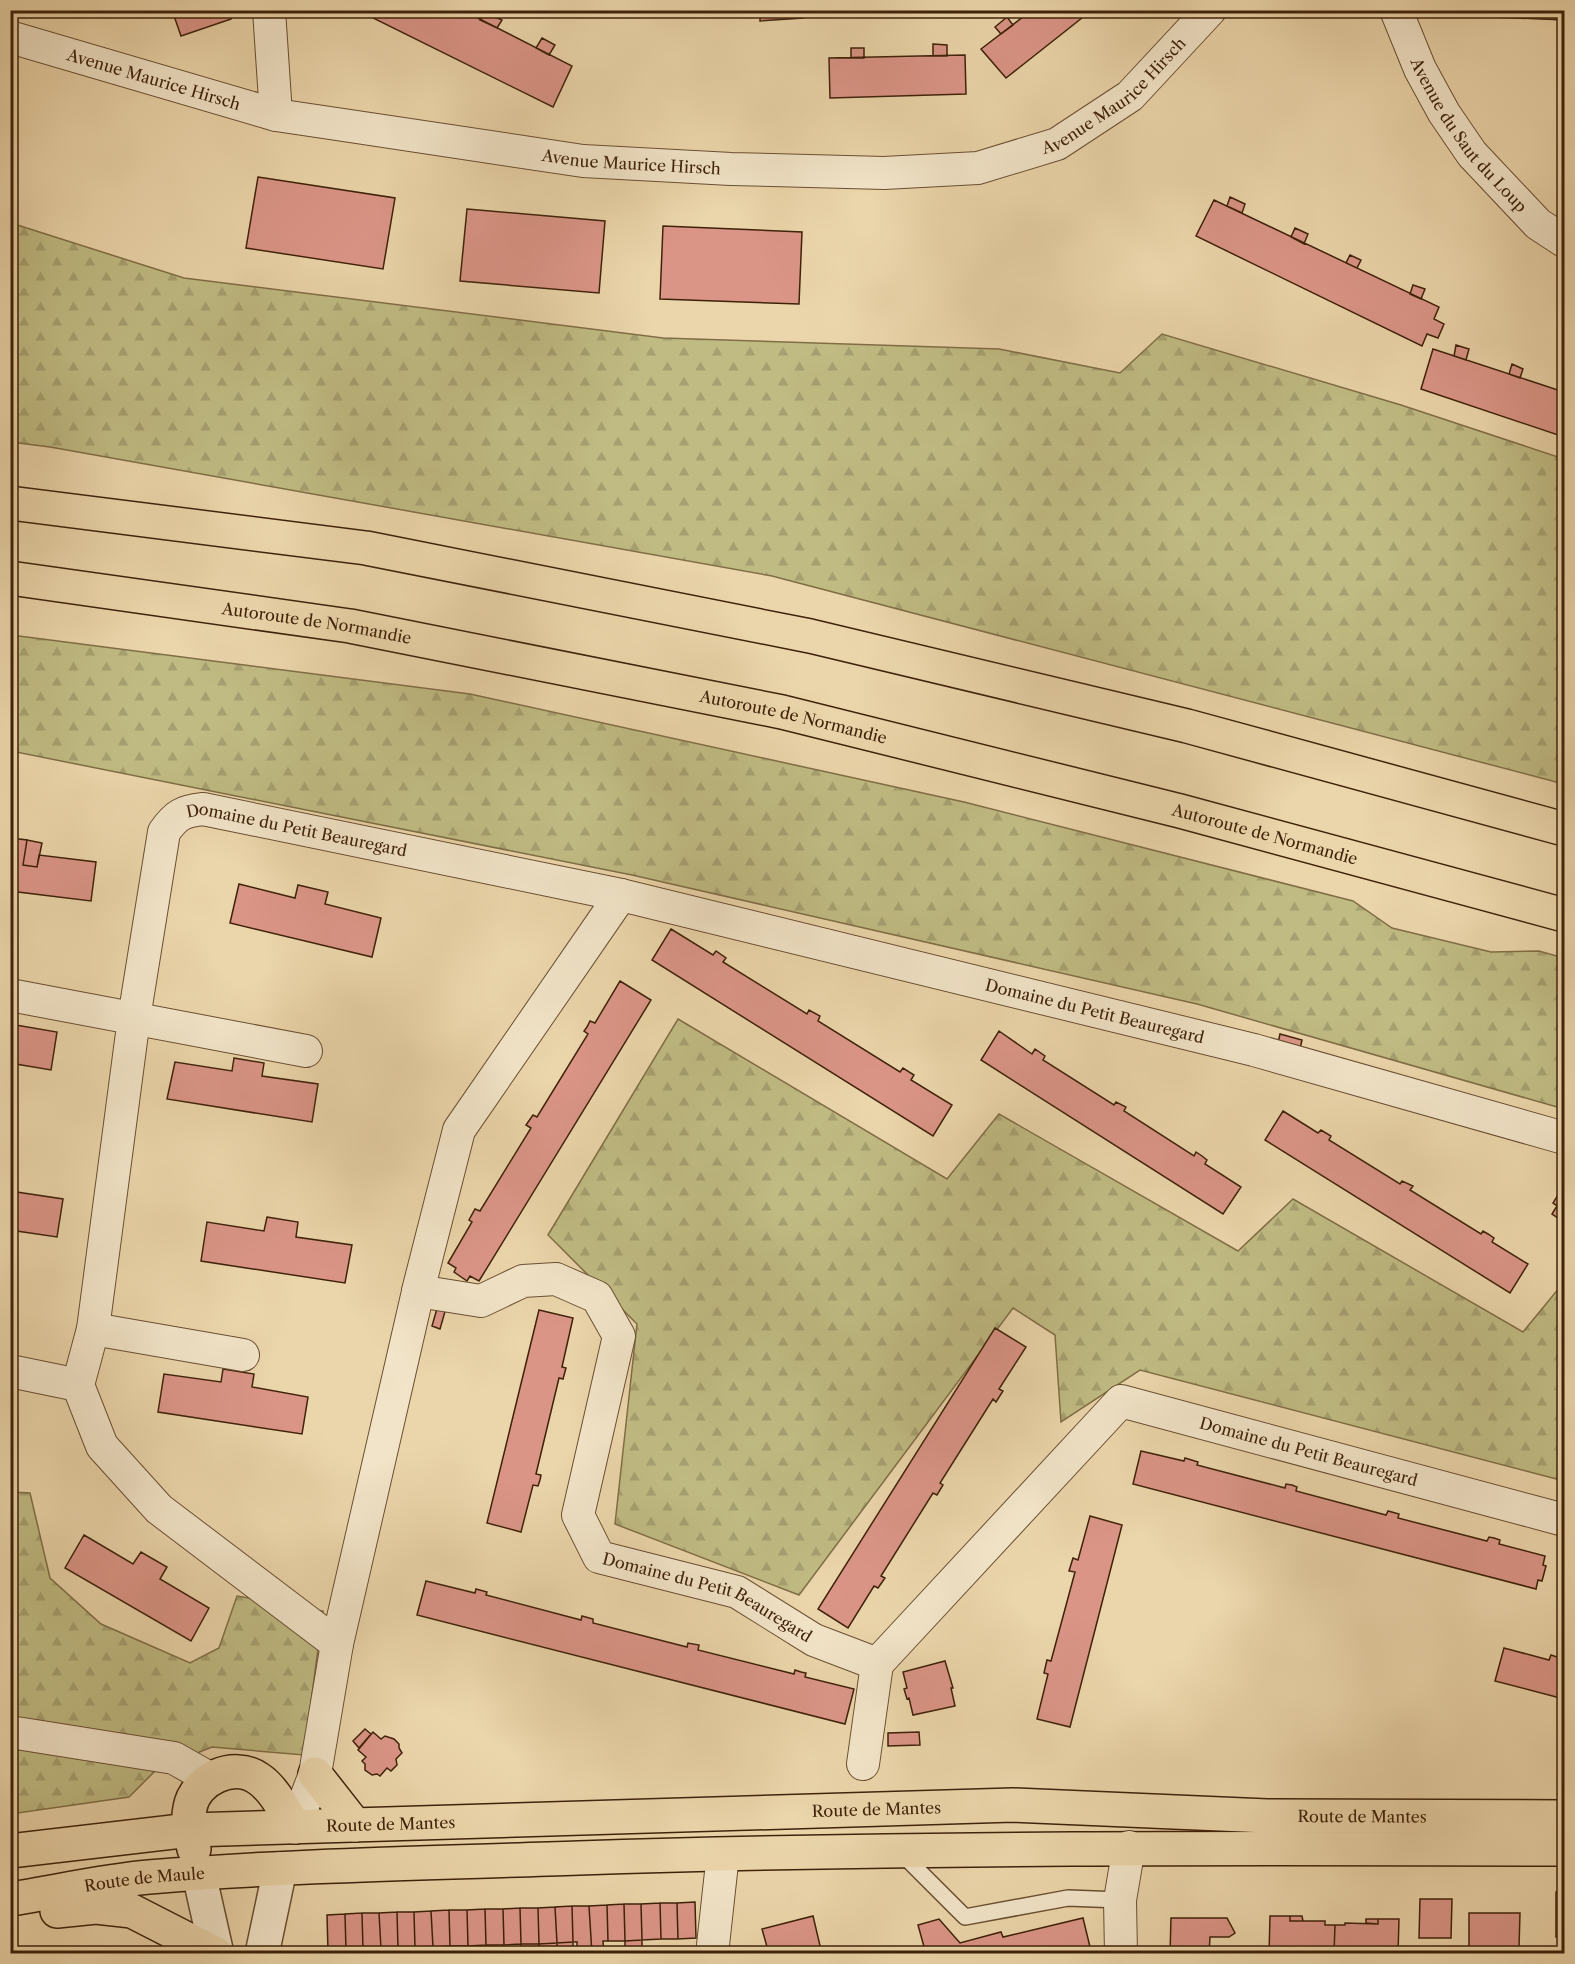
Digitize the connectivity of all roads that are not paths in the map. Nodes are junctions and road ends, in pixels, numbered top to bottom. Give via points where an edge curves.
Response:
1 (269, 10) edge
2 (1210, 10) edge
3 (1396, 10) edge
4 (10, 37) edge
5 (276, 115) junction
6 (1564, 241) edge
7 (10, 502) edge
8 (10, 578) edge
9 (1564, 829) edge
10 (621, 895) junction
11 (1564, 915) edge
12 (10, 995) edge
13 (134, 1018) junction
14 (306, 1051) dead end
15 (1564, 1138) edge
16 (418, 1291) junction
17 (93, 1329) junction
18 (243, 1355) dead end
19 (10, 1371) edge
20 (78, 1385) junction
21 (1564, 1520) edge
22 (337, 1644) junction
23 (877, 1664) junction
24 (10, 1732) edge
25 (863, 1764) dead end
26 (315, 1774) junction
27 (211, 1779) junction
28 (1564, 1817) edge
29 (355, 1825) junction
30 (295, 1827) junction
31 (190, 1830) junction
32 (1129, 1847) junction
33 (1564, 1849) edge
34 (897, 1850) junction
35 (10, 1851) edge
36 (723, 1854) junction
37 (280, 1869) junction
38 (199, 1874) junction
39 (10, 1899) edge
40 (1120, 1900) junction
41 (10, 1906) edge
42 (216, 1953) edge
43 (262, 1953) edge
44 (712, 1953) edge
45 (1121, 1953) edge

1 - 5 street
2 - 5 street, Avenue Maurice Hirsch via 1130,96 1056,144 978,168 884,173 583,161
3 - 6 street, Avenue du Saut du Loup via 1420,69 1472,154 1538,224
4 - 5 street, Avenue Maurice Hirsch
7 - 9 main road via 366,548 810,636 1187,726
8 - 11 main road, Autoroute de Normandie via 350,626 782,712 1180,811
10 - 13 street, Domaine du Petit Beauregard via 203,809 189,810 174,818 164,832
10 - 15 street, Domaine du Petit Beauregard via 1254,1050
10 - 16 street via 459,1130
12 - 13 street
13 - 14 street
13 - 17 street, Domaine du Petit Beauregard
16 - 22 street
16 - 23 street, Domaine du Petit Beauregard via 481,1301 523,1281 556,1280 597,1298 619,1336 578,1515 599,1557 738,1592 814,1640
17 - 18 street
17 - 20 street, Domaine du Petit Beauregard
19 - 20 street
20 - 22 street via 102,1446 159,1509
21 - 23 street, Domaine du Petit Beauregard via 1122,1401
22 - 26 street
23 - 25 street
24 - 27 street via 174,1758
26 - 29 main road
26 - 30 street
27 - 30 main road via 231,1772 259,1779
27 - 31 main road via 202,1784 192,1799
28 - 29 main road, Route de Mantes via 1267,1816 1012,1805
29 - 30 main road, Route de Mantes
30 - 31 main road, Route de Mantes
30 - 37 main road
31 - 35 main road
31 - 38 main road
32 - 33 main road, Route de Mantes
32 - 34 main road, Route de Mantes
32 - 40 street
34 - 36 main road, Route de Mantes
34 - 40 lane via 965,1917 1068,1898
36 - 37 main road, Route de Mantes
36 - 44 street
37 - 38 main road, Route de Maule
37 - 43 street
38 - 39 main road, Route de Maule via 147,1877
38 - 42 street
40 - 45 street
41 - 42 main road via 20,1914 96,1907 132,1911

